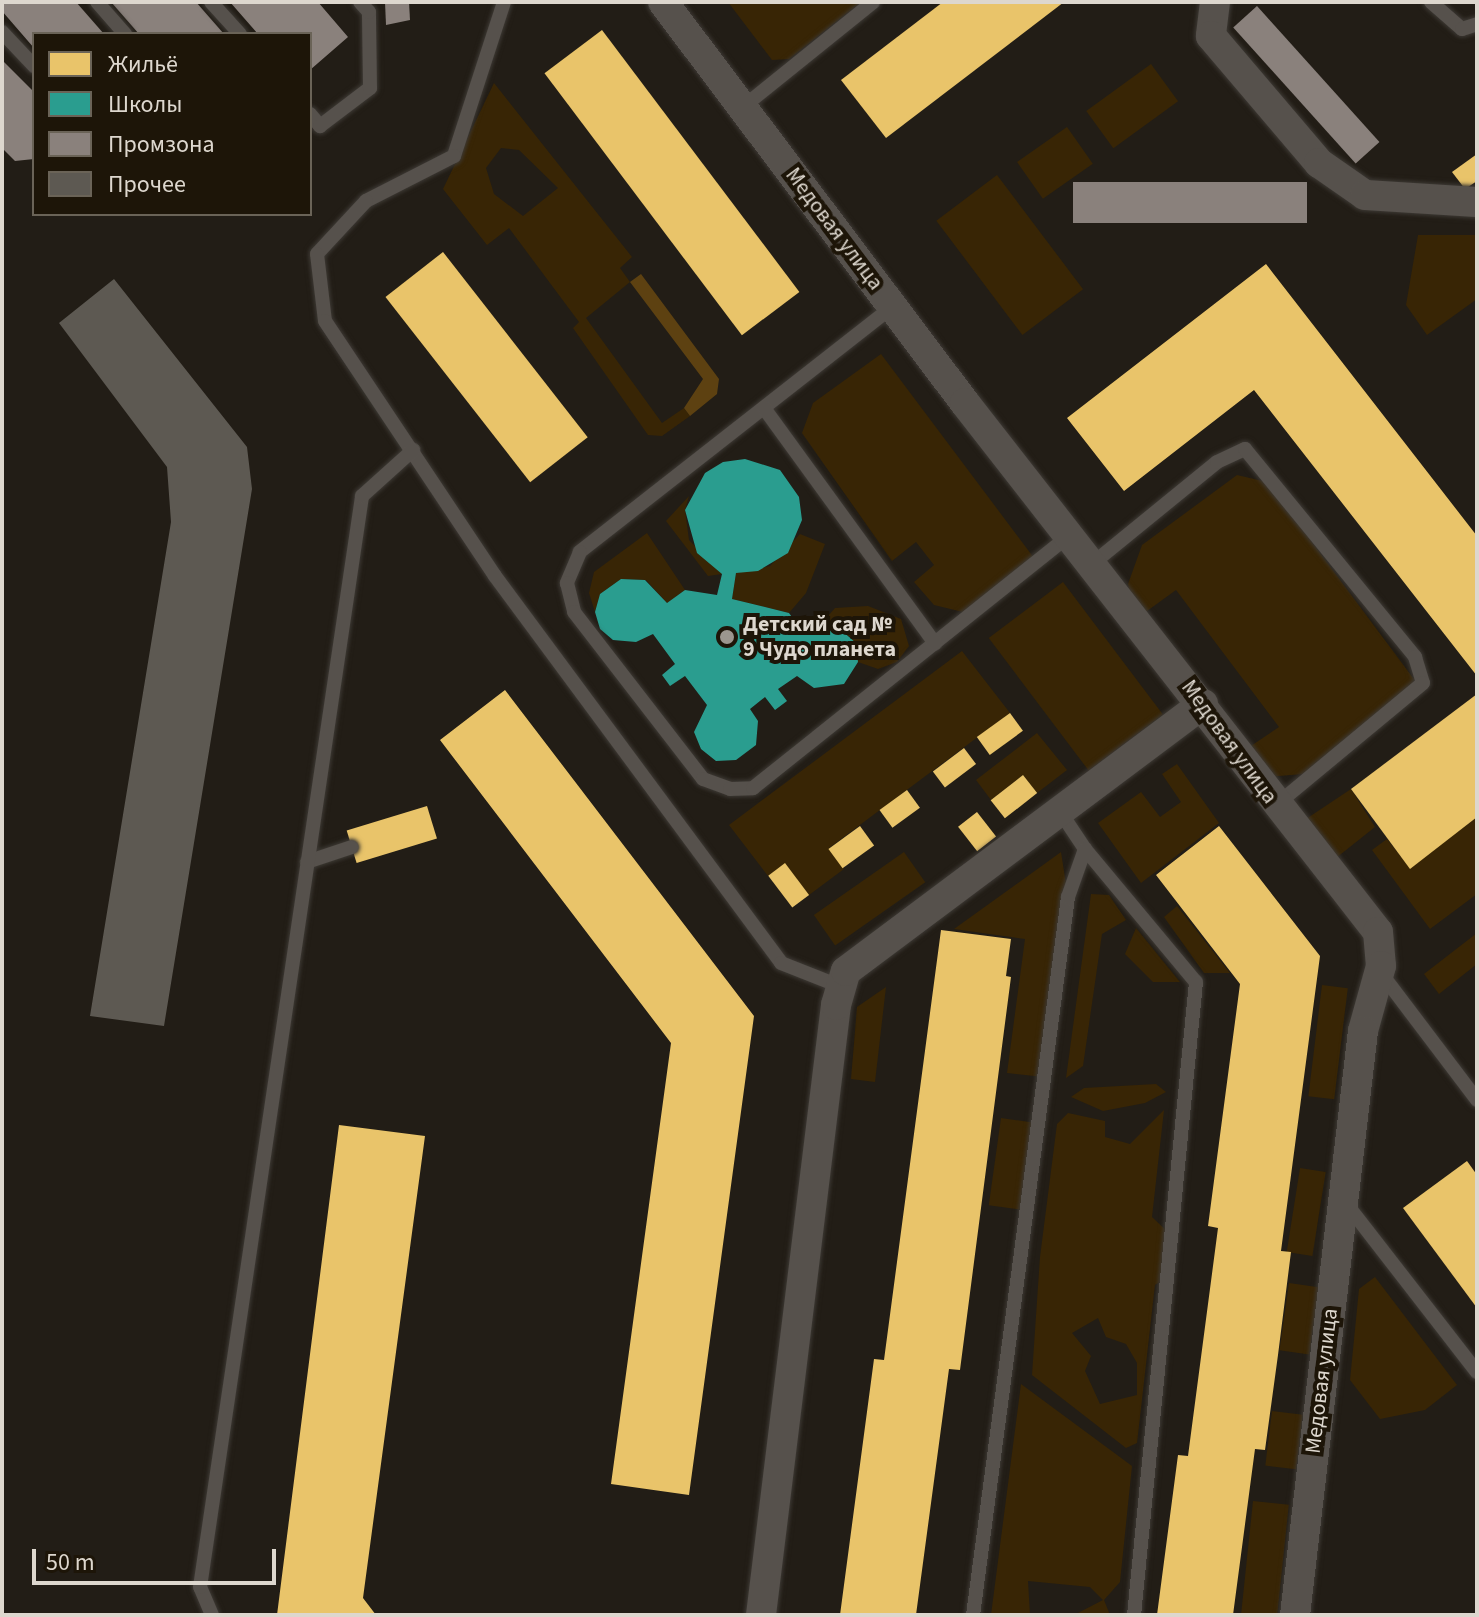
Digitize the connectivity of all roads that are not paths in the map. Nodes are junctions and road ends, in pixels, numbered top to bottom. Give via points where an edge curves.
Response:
1 (97, 2) edge
2 (211, 2) edge
3 (360, 2) edge
4 (504, 2) edge
5 (663, 2) edge
6 (873, 2) edge
7 (1215, 2) edge
8 (1431, 2) edge
9 (1477, 24) edge
10 (2, 32) edge
11 (123, 32) edge
12 (238, 32) edge
13 (32, 64) edge
14 (743, 107) junction
15 (312, 116) edge
16 (1477, 202) edge
17 (892, 307) junction
18 (764, 408) junction
19 (413, 450) junction
20 (1069, 536) junction
21 (1092, 564) junction
22 (935, 643) junction
23 (1203, 704) junction
24 (1276, 805) junction
25 (1059, 810) junction
26 (352, 847) dead end
27 (1085, 849) junction
28 (307, 862) junction
29 (1381, 960) junction
30 (839, 986) junction
31 (1477, 1100) edge
32 (1343, 1200) junction
33 (1477, 1372) edge
34 (212, 1615) edge
35 (761, 1615) edge
36 (973, 1615) edge
37 (1134, 1615) edge
38 (1295, 1615) edge

1 - 11 lane
2 - 12 lane
3 - 15 lane via 369,12 370,88 320,126
4 - 19 lane via 454,156 366,201 317,254 325,321
5 - 14 street, Медовая улица
6 - 14 lane
7 - 16 street via 1211,36 1319,163 1365,195
8 - 9 lane via 1462,29
10 - 13 lane
14 - 17 street, Медовая улица
17 - 18 lane
17 - 20 street, Медовая улица
18 - 22 lane
18 - 22 lane via 580,552 567,583 574,612 703,779 730,789 753,788
19 - 28 lane via 362,496
19 - 30 lane via 495,576 781,963
20 - 21 street, Медовая улица
20 - 22 lane
21 - 23 street, Медовая улица
21 - 24 lane via 1217,462 1245,449 1415,657 1423,683
23 - 24 street, Медовая улица
23 - 25 street
24 - 29 street, Медовая улица via 1378,932
25 - 27 lane
25 - 30 street via 846,971
26 - 28 lane
27 - 36 lane via 1068,897
27 - 37 lane via 1196,982
28 - 34 lane via 200,1587
29 - 31 lane
29 - 32 street, Медовая улица via 1363,1031
30 - 35 street
32 - 33 lane
32 - 38 street, Медовая улица

